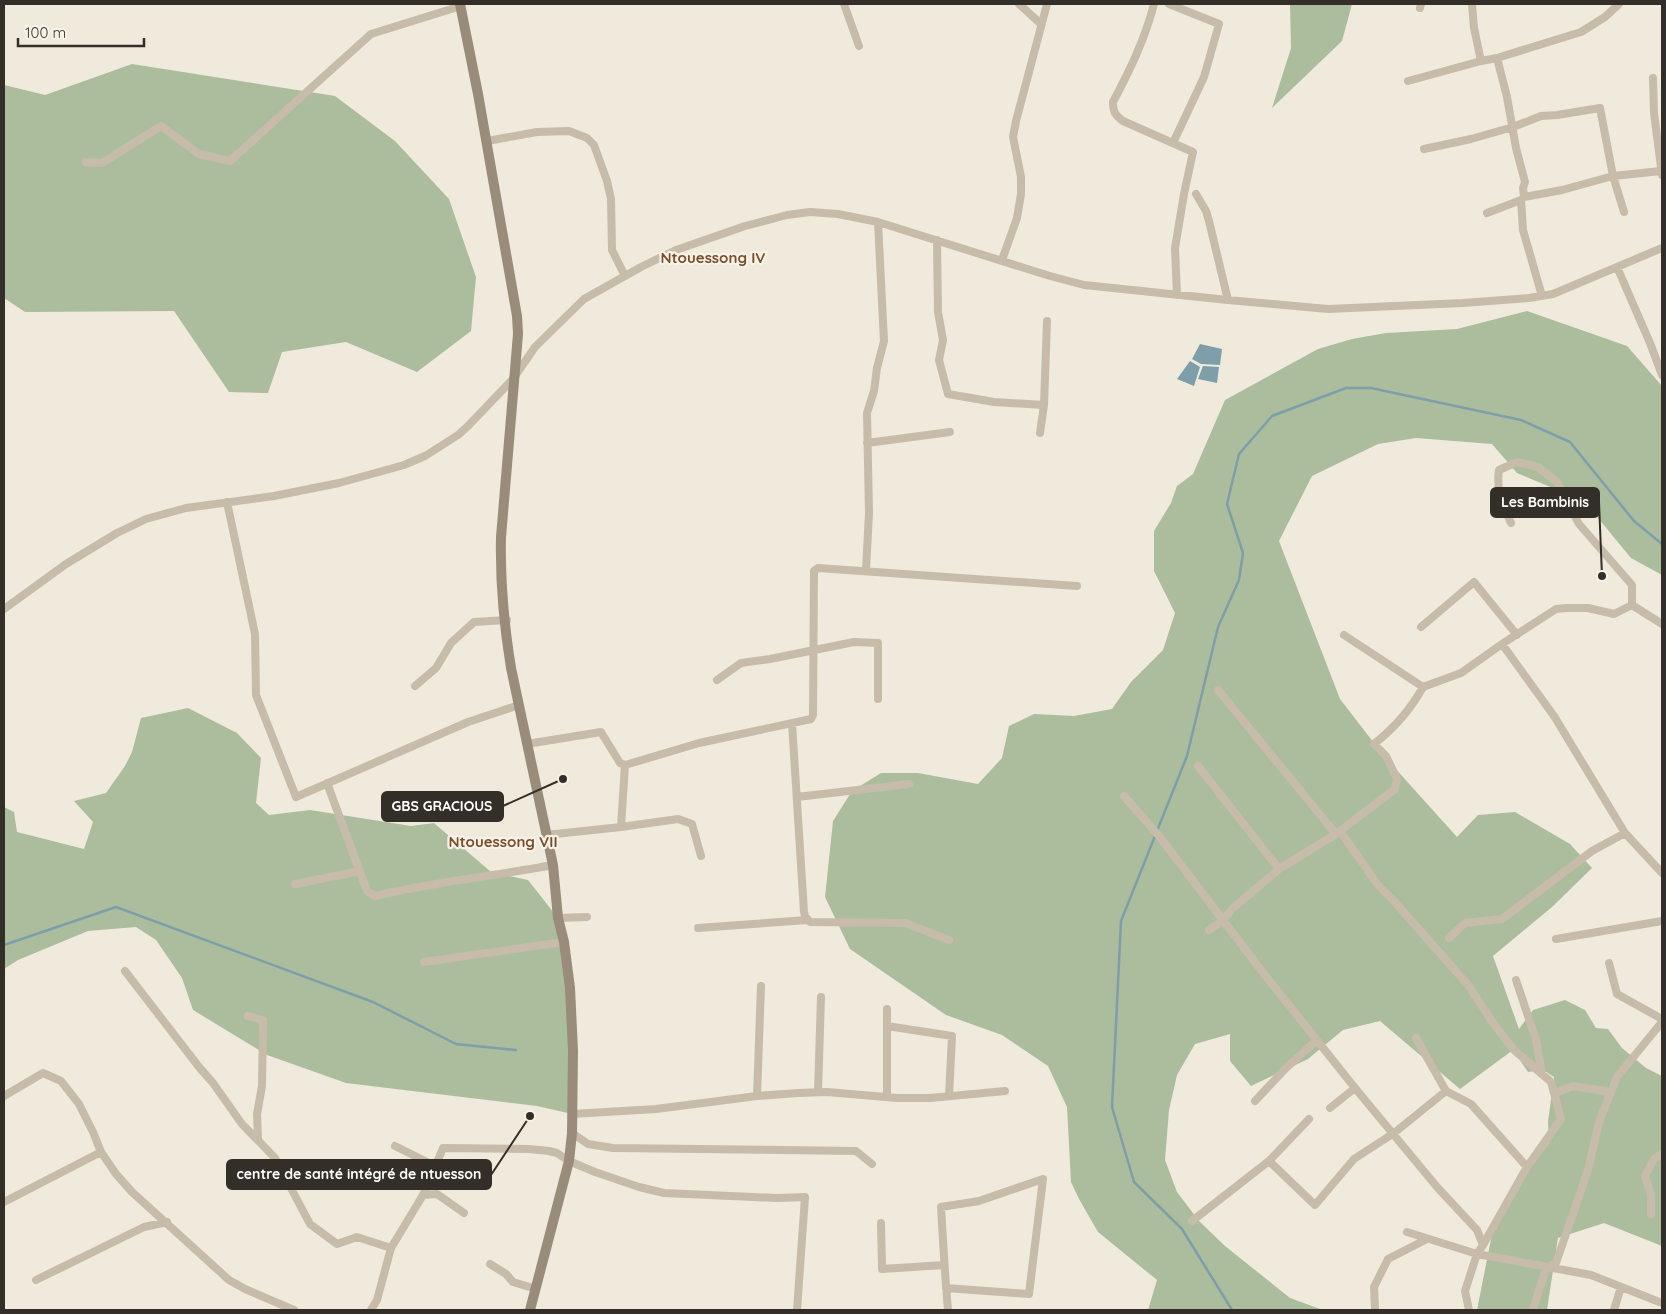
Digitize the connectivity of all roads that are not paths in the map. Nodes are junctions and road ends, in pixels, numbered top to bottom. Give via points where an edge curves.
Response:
1 (844, 4) edge
2 (1019, 4) edge
3 (1047, 4) edge
4 (1154, 4) edge
5 (1169, 4) edge
6 (1472, 4) edge
7 (1619, 4) edge
8 (460, 5) edge
9 (1041, 24) junction
10 (859, 46) dead end
11 (1497, 58) junction
12 (1481, 60) junction
13 (1652, 78) dead end
14 (1408, 81) dead end
15 (1513, 127) junction
16 (487, 140) junction
17 (1173, 143) junction
18 (1424, 149) dead end
19 (86, 162) dead end
20 (1662, 173) edge
21 (1613, 176) junction
22 (1196, 194) dead end
23 (1523, 199) junction
24 (1624, 212) dead end
25 (1486, 213) dead end
26 (878, 222) junction
27 (937, 240) junction
28 (1662, 248) edge
29 (1002, 260) junction
30 (1617, 267) junction
31 (625, 276) junction
32 (1177, 295) junction
33 (1542, 296) junction
34 (1228, 300) junction
35 (1047, 321) dead end
36 (1662, 375) edge
37 (513, 379) junction
38 (1044, 405) junction
39 (950, 432) dead end
40 (1040, 433) dead end
41 (867, 443) junction
42 (227, 502) junction
43 (1511, 523) dead end
44 (866, 570) junction
45 (1077, 586) dead end
46 (1632, 605) junction
47 (4, 609) edge
48 (506, 621) junction
49 (1662, 624) edge
50 (1421, 627) dead end
51 (1344, 635) dead end
52 (1517, 635) junction
53 (1502, 644) junction
54 (813, 650) junction
55 (717, 680) dead end
56 (415, 686) dead end
57 (1423, 687) junction
58 (1218, 690) dead end
59 (878, 699) dead end
60 (518, 705) junction
61 (792, 722) junction
62 (527, 744) junction
63 (625, 766) junction
64 (1198, 766) dead end
65 (327, 783) junction
66 (909, 784) dead end
67 (1124, 796) dead end
68 (797, 797) junction
69 (621, 827) junction
70 (1338, 832) junction
71 (1625, 833) junction
72 (546, 835) junction
73 (701, 856) dead end
74 (553, 865) junction
75 (1279, 869) junction
76 (360, 871) junction
77 (1662, 873) edge
78 (295, 884) dead end
79 (587, 917) dead end
80 (558, 918) junction
81 (807, 920) junction
82 (1223, 920) junction
83 (1662, 921) edge
84 (698, 928) dead end
85 (1208, 930) dead end
86 (1449, 938) dead end
87 (1556, 939) dead end
88 (950, 940) dead end
89 (564, 942) junction
90 (424, 962) dead end
91 (1609, 963) dead end
92 (125, 971) dead end
93 (1516, 980) dead end
94 (761, 986) dead end
95 (821, 997) dead end
96 (887, 1009) dead end
97 (248, 1016) dead end
98 (1662, 1020) edge
99 (887, 1026) junction
100 (1416, 1038) dead end
101 (1317, 1040) junction
102 (1542, 1074) junction
103 (1355, 1088) junction
104 (1004, 1091) dead end
105 (1446, 1091) junction
106 (818, 1092) junction
107 (1611, 1092) junction
108 (1555, 1093) junction
109 (4, 1096) edge
110 (756, 1096) junction
111 (949, 1096) junction
112 (887, 1097) junction
113 (1255, 1101) dead end
114 (1330, 1108) dead end
115 (572, 1114) junction
116 (1310, 1119) dead end
117 (572, 1132) junction
118 (1394, 1133) junction
119 (258, 1139) junction
120 (395, 1146) dead end
121 (100, 1152) junction
122 (1662, 1154) edge
123 (569, 1161) junction
124 (1269, 1162) junction
125 (872, 1164) dead end
126 (436, 1166) junction
127 (1527, 1167) junction
128 (423, 1195) junction
129 (4, 1202) edge
130 (464, 1213) dead end
131 (1651, 1214) dead end
132 (1192, 1221) dead end
133 (167, 1222) junction
134 (881, 1223) dead end
135 (1407, 1232) dead end
136 (1428, 1238) junction
137 (1483, 1245) junction
138 (391, 1248) junction
139 (1477, 1254) junction
140 (490, 1264) dead end
141 (944, 1265) junction
142 (1546, 1268) junction
143 (36, 1280) dead end
144 (1622, 1287) junction
145 (946, 1288) junction
146 (536, 1289) junction
147 (1662, 1303) edge
148 (1375, 1308) dead end
149 (294, 1310) edge
150 (371, 1310) edge
151 (530, 1310) edge
152 (797, 1310) edge
153 (948, 1310) edge
154 (1469, 1310) edge
155 (1533, 1310) edge
156 (1614, 1310) edge

1 - 10 street
2 - 9 street
3 - 9 street
4 - 17 street via 1137,56 1113,102 1113,110 1123,121
5 - 17 street via 1219,24 1204,76
6 - 12 street
7 - 11 street via 1581,32
8 - 16 street
8 - 19 street via 371,34 230,161 199,154 161,126 102,163
9 - 29 street via 1014,132 1022,194
11 - 12 street
11 - 15 street
12 - 14 street
13 - 20 street
15 - 18 street
15 - 21 street via 1541,116 1600,108
15 - 23 street via 1525,182
16 - 31 street via 536,132 569,131 587,138 594,145 607,181 611,199 612,250
16 - 37 street via 517,316
17 - 32 street via 1193,152 1175,248
20 - 21 street
21 - 23 street
21 - 24 street
22 - 34 street via 1209,220
23 - 25 street
23 - 33 street via 1523,230
26 - 27 street
26 - 31 street via 838,214 810,212 788,215 676,250
26 - 41 street via 884,341 867,413
27 - 29 street
27 - 38 street via 938,312 943,340 939,360 948,394 994,402
28 - 30 street
29 - 32 street via 1084,284
30 - 33 street
30 - 36 street
31 - 37 street via 584,299 535,347
32 - 34 street
33 - 34 street via 1348,309
35 - 38 street
37 - 42 street via 458,435 424,456 339,483
37 - 48 street via 500,555
38 - 40 street
39 - 41 street
41 - 44 street via 869,513
42 - 47 street via 186,508 131,525 66,564
42 - 65 street via 254,634 256,694 296,796
43 - 46 street via 1497,484 1500,470 1517,462 1538,467 1557,482 1579,524 1632,585
44 - 45 street
44 - 54 street via 814,570
46 - 49 street
46 - 52 street via 1614,614 1588,608 1556,609
48 - 56 street via 474,622 451,643 436,668
48 - 60 street
50 - 52 street via 1474,582
51 - 57 street
52 - 53 street
53 - 57 street via 1461,673
53 - 71 street via 1554,716
54 - 55 street via 742,663
54 - 59 street via 854,642 878,643
54 - 61 street via 812,717
57 - 70 street via 1387,733 1374,744 1386,756 1397,786
58 - 70 street
60 - 62 street
60 - 65 street via 468,722
61 - 63 street via 699,743
61 - 68 street
62 - 63 street via 601,732
62 - 72 street
63 - 69 street
64 - 75 street
65 - 76 street
66 - 68 street
67 - 82 street
68 - 81 street
69 - 72 street
69 - 73 street via 678,819 692,824
70 - 75 street
70 - 102 street via 1378,885 1469,986 1514,1050
71 - 77 street
71 - 86 street via 1592,851 1502,919 1465,923
72 - 74 street
74 - 76 street via 375,896 367,891
74 - 80 street
75 - 82 street via 1232,908
76 - 78 street
79 - 80 street
80 - 89 street
81 - 84 street
81 - 88 street via 905,922
82 - 85 street
82 - 101 street
83 - 87 street
89 - 90 street
89 - 115 street via 573,1051
91 - 98 street via 1618,994
92 - 119 street via 242,1124
93 - 102 street via 1536,1040
94 - 110 street
95 - 106 street
96 - 99 street
97 - 119 street via 263,1020
98 - 107 street via 1617,1076
99 - 111 street via 952,1036
99 - 112 street
100 - 105 street
101 - 103 street
101 - 113 street
102 - 108 street via 1551,1082
103 - 114 street
103 - 118 street
104 - 111 street
105 - 118 street
105 - 127 street via 1471,1104
106 - 110 street
106 - 112 street
107 - 108 street via 1573,1086
107 - 142 street via 1556,1263
108 - 127 street via 1561,1119
109 - 121 street via 43,1073 61,1081 79,1104
110 - 115 street via 656,1109
111 - 112 street
115 - 117 street
116 - 124 street
117 - 123 street
117 - 125 street via 588,1144 613,1148 856,1152
118 - 124 street via 1354,1159 1315,1205
118 - 137 street via 1477,1230
119 - 138 street via 275,1158 310,1224 337,1244 357,1237
120 - 126 street
121 - 129 street
121 - 133 street via 132,1192
122 - 131 street via 1654,1159 1646,1176
123 - 126 street via 549,1151 442,1148
123 - 146 street
123 - 152 street via 615,1180 664,1194 805,1197
124 - 132 street
126 - 128 street
127 - 137 street
128 - 130 street via 436,1194
128 - 138 street
133 - 143 street via 144,1228
133 - 149 street via 229,1280
134 - 141 street via 882,1269
135 - 136 street
136 - 139 street
136 - 148 street via 1388,1259 1374,1287
137 - 139 street
138 - 150 street via 377,1300
139 - 142 street
139 - 154 street via 1466,1292
140 - 146 street via 513,1282
141 - 145 street
141 - 145 street via 941,1207 979,1201 1043,1179 1029,1294
142 - 144 street via 1591,1275
142 - 155 street
144 - 147 street
144 - 156 street
145 - 153 street
146 - 151 street

